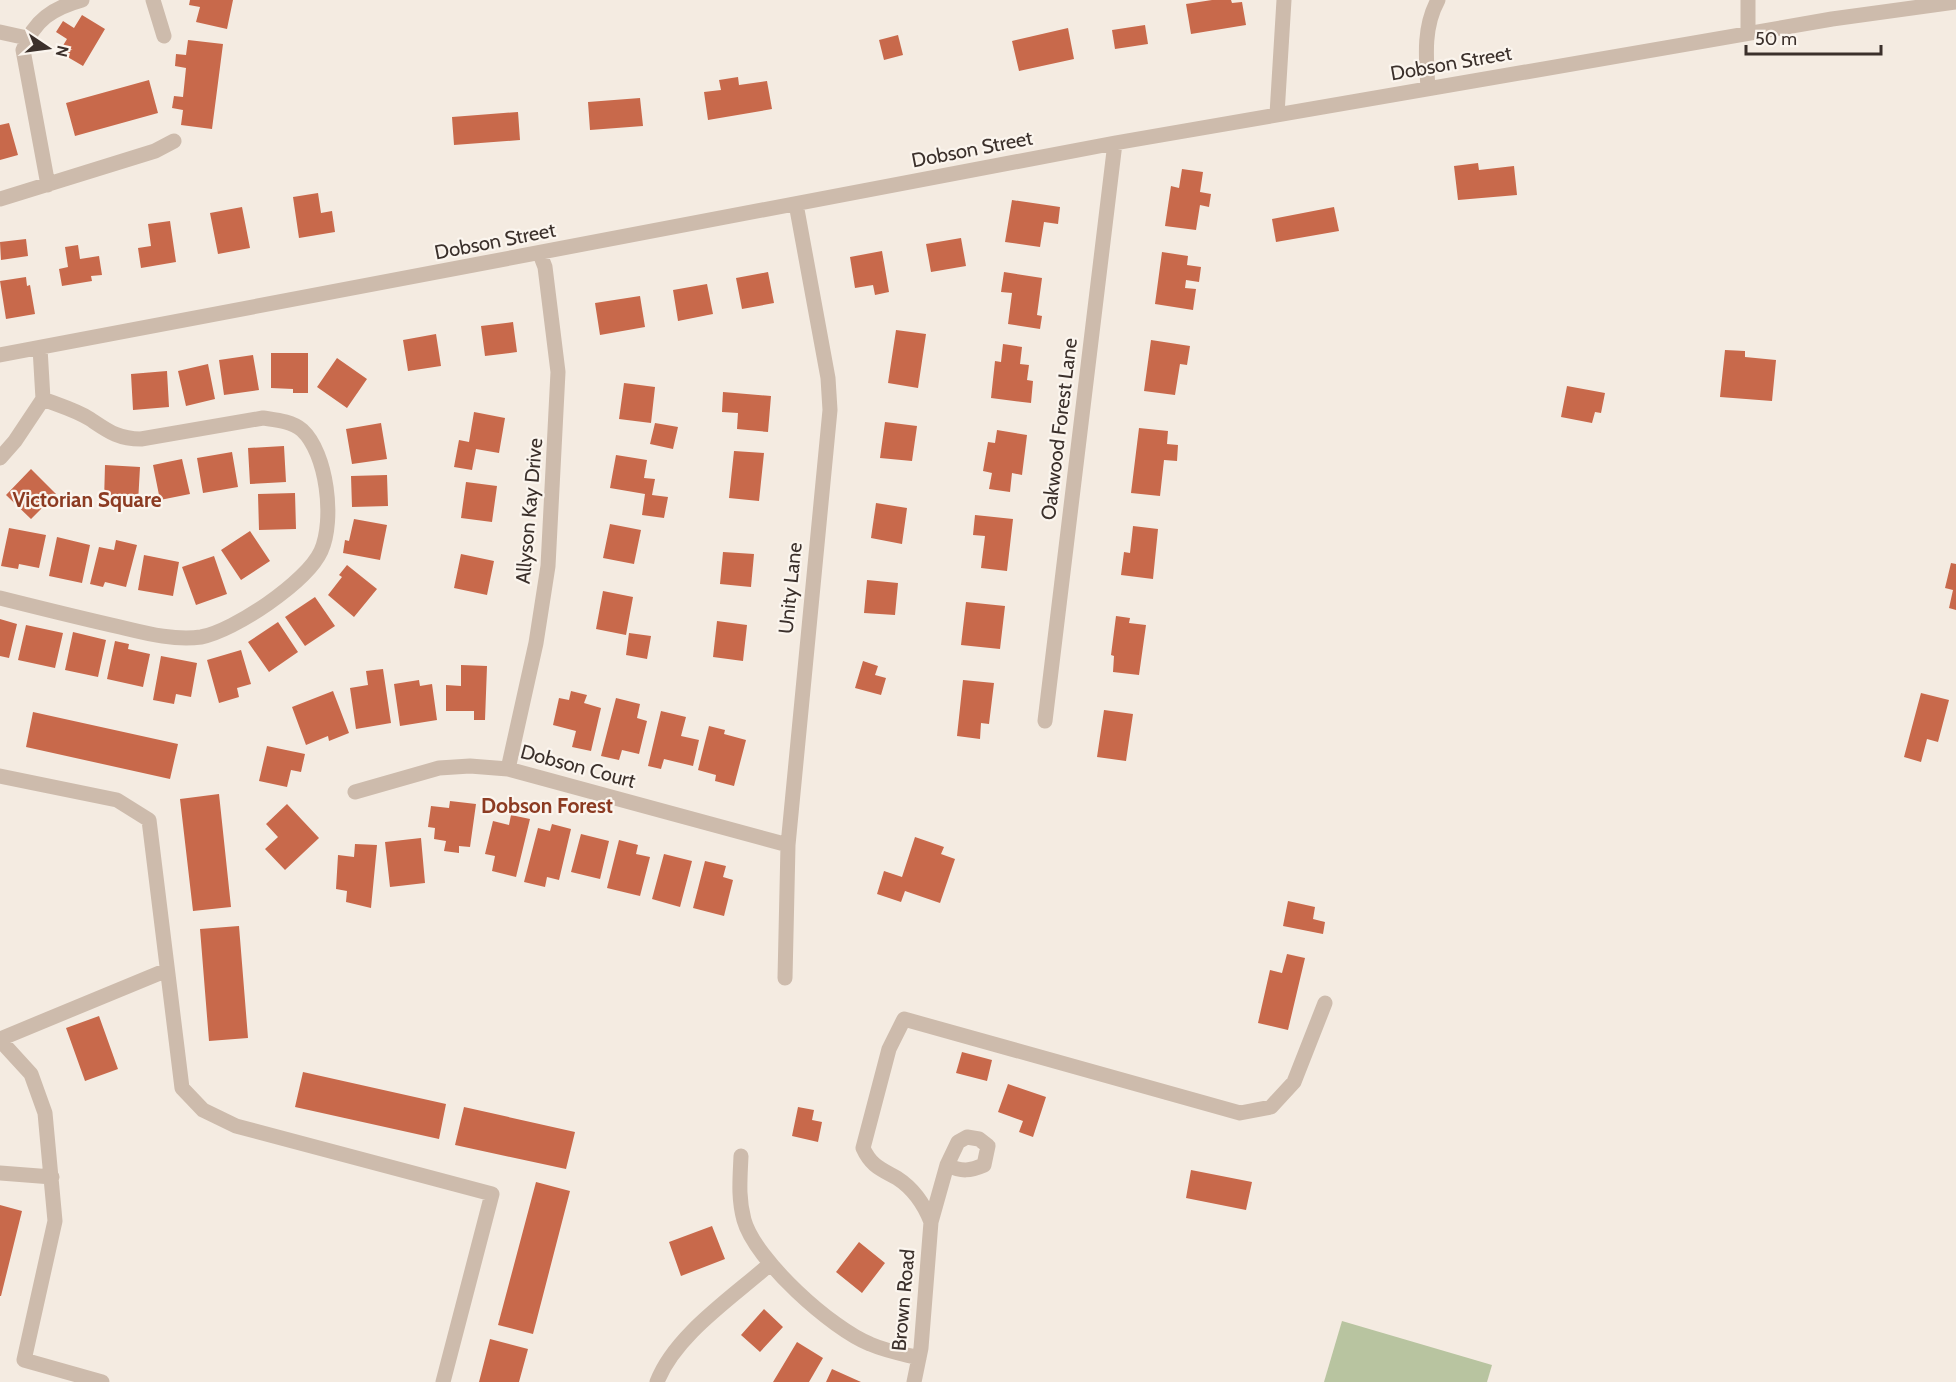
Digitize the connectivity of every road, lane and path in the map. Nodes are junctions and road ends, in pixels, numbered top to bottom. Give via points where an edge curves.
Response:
1 (82, 0) edge
2 (153, 0) edge
3 (1284, 0) edge
4 (1438, 0) edge
5 (1748, 0) edge
6 (1955, 2) edge
7 (0, 32) edge
8 (1748, 33) junction
9 (164, 36) dead end
10 (27, 38) junction
11 (1428, 88) junction
12 (1277, 114) junction
13 (174, 141) dead end
14 (1115, 143) junction
15 (48, 184) junction
16 (0, 200) edge
17 (796, 204) junction
18 (540, 254) junction
19 (40, 348) junction
20 (0, 355) edge
21 (43, 399) junction
22 (0, 458) edge
23 (0, 598) edge
24 (1045, 721) dead end
25 (508, 769) junction
26 (0, 776) edge
27 (355, 792) dead end
28 (788, 844) junction
29 (168, 970) junction
30 (785, 978) dead end
31 (1325, 1003) dead end
32 (0, 1040) edge
33 (741, 1156) dead end
34 (947, 1165) dead end
35 (0, 1173) edge
36 (52, 1177) junction
37 (931, 1222) junction
38 (770, 1264) junction
39 (919, 1358) junction
40 (102, 1382) edge
41 (443, 1382) edge
42 (657, 1382) edge
43 (914, 1382) edge

1 - 10 street via 44,15
2 - 9 street
3 - 12 street
4 - 11 street via 1425,48
5 - 8 street
6 - 8 street, Dobson Street
7 - 10 street
8 - 11 street, Dobson Street
10 - 15 street via 23,50
11 - 12 street, Dobson Street
12 - 14 street, Dobson Street
13 - 15 street via 155,151
14 - 17 street, Dobson Street
14 - 24 street, Oakwood Forest Lane
15 - 16 street
17 - 18 street, Dobson Street
17 - 28 street, Unity Lane via 828,378 830,410
18 - 19 street, Dobson Street
18 - 25 street, Allyson Kay Drive via 558,372 548,566 536,643
19 - 20 street, Dobson Street
19 - 21 street
21 - 22 street
21 - 23 street via 89,418 124,439 263,418 295,425 307,436 322,466 326,523 322,548 303,573 262,607 244,620 198,638 149,634
25 - 27 street, Dobson Court via 439,768
25 - 28 street, Dobson Court
26 - 29 street via 117,800 149,820
28 - 30 street, Unity Lane
29 - 32 street
29 - 41 street via 182,1088 203,1110 236,1126 492,1194
31 - 37 street via 1294,1082 1271,1107 1240,1113 904,1019 889,1049 864,1148 880,1171 897,1178 921,1200
32 - 36 street via 31,1074 45,1113
33 - 38 street via 739,1193 745,1223
34 - 37 street, Brown Road
35 - 36 street
36 - 40 street via 55,1221 24,1360
37 - 39 street, Brown Road
38 - 39 street via 821,1314 853,1335
38 - 42 street via 680,1344 663,1365
39 - 43 street, Brown Road

